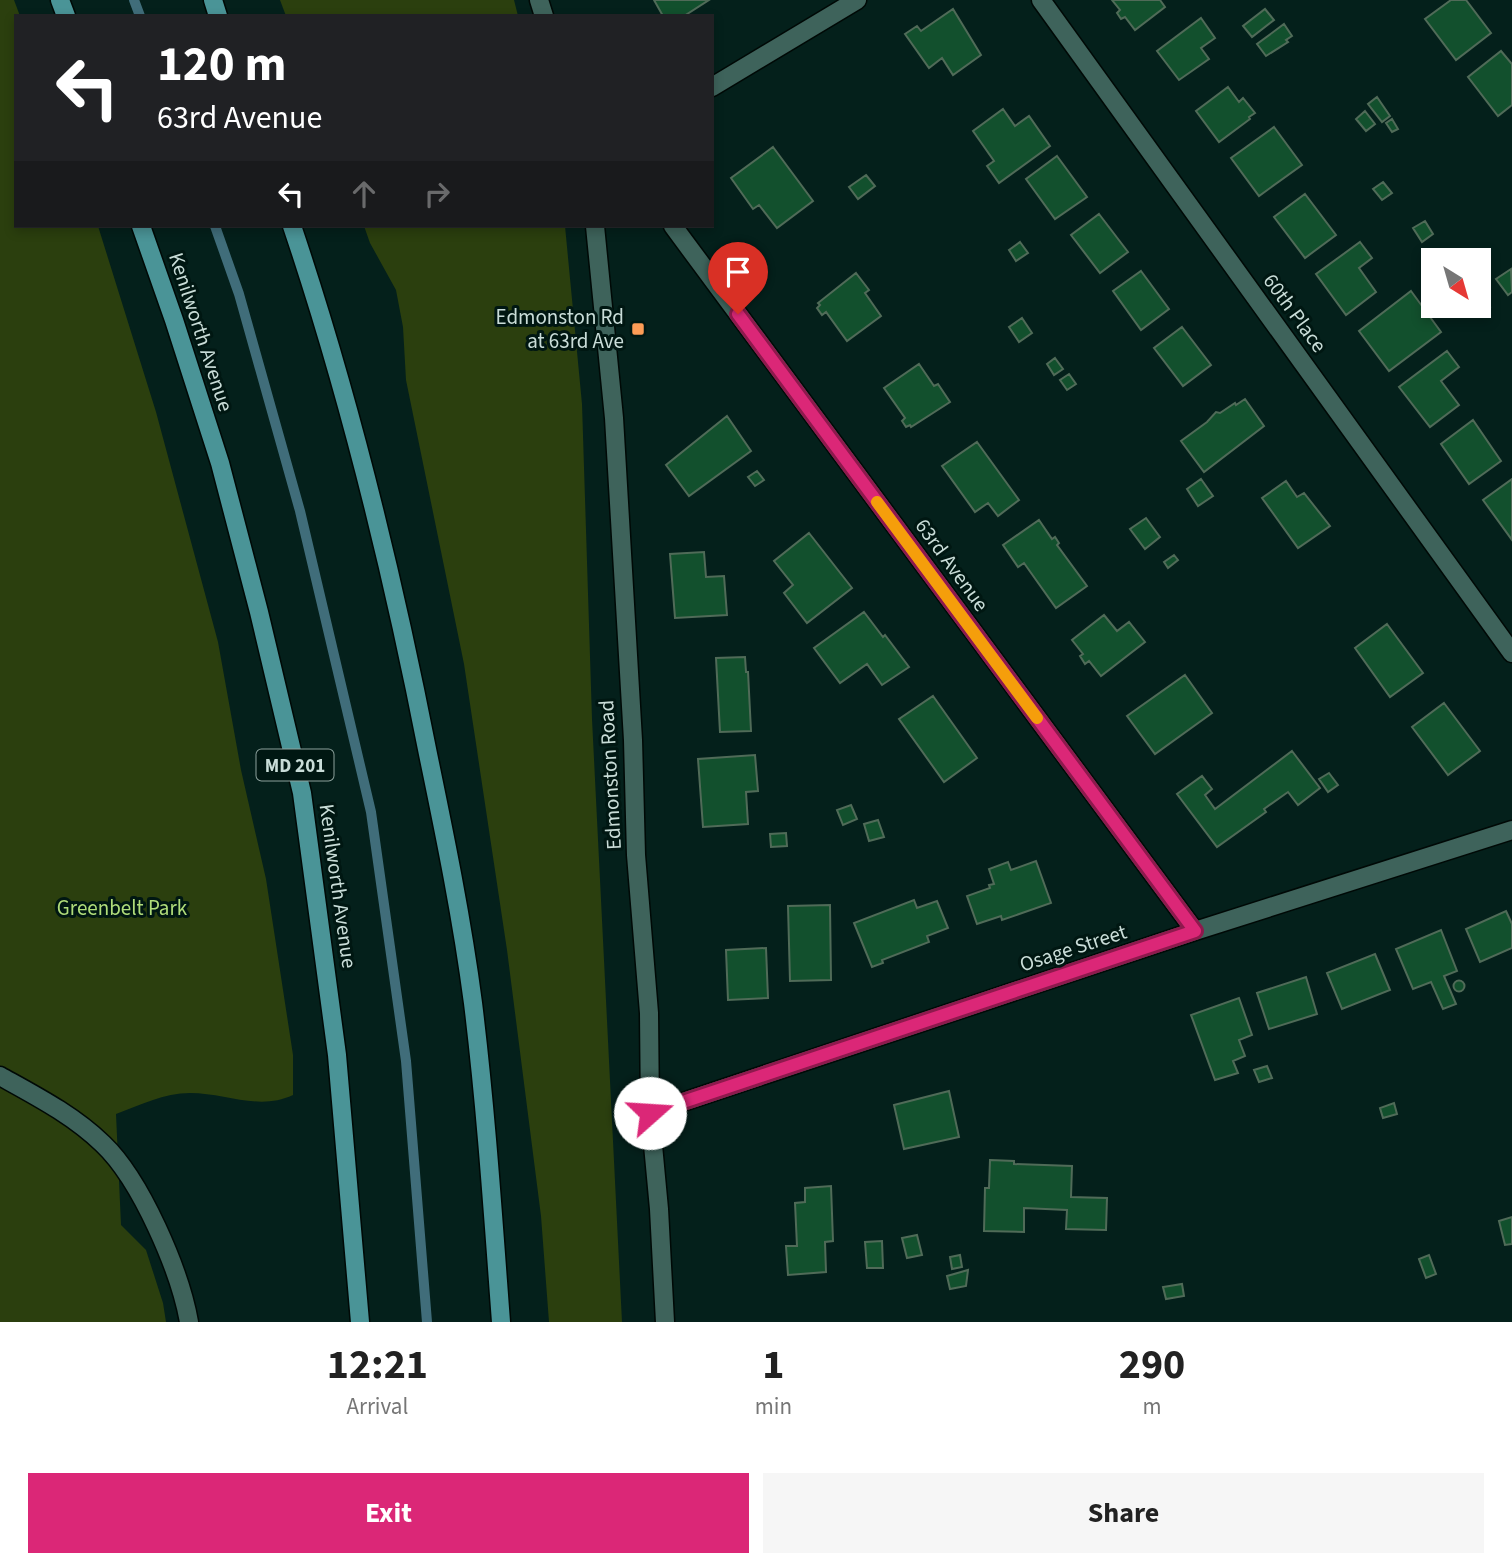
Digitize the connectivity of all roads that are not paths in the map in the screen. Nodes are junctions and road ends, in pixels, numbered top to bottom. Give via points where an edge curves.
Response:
1 (857, 0) edge
2 (1041, 0) edge
3 (714, 87) edge
4 (142, 228) edge
5 (293, 228) edge
6 (595, 228) edge
7 (674, 228) edge
8 (1512, 653) edge
9 (1512, 830) edge
10 (1195, 931) junction
11 (0, 1076) edge
12 (650, 1113) junction
13 (189, 1322) edge
14 (360, 1322) edge
15 (501, 1322) edge
16 (665, 1322) edge

1 - 3 street
2 - 8 street, 60th Place
4 - 14 main road, Kenilworth Avenue / MD 201 via 220,464 302,793 337,1055
5 - 15 main road via 340,382 401,618 457,897 486,1135
6 - 12 street, Edmonston Road via 614,418 636,855 649,1013
7 - 10 street, 63rd Avenue
9 - 10 street, Osage Street
10 - 12 street, Osage Street
11 - 13 street via 61,1110 118,1160 175,1271
12 - 16 street, Edmonston Road

